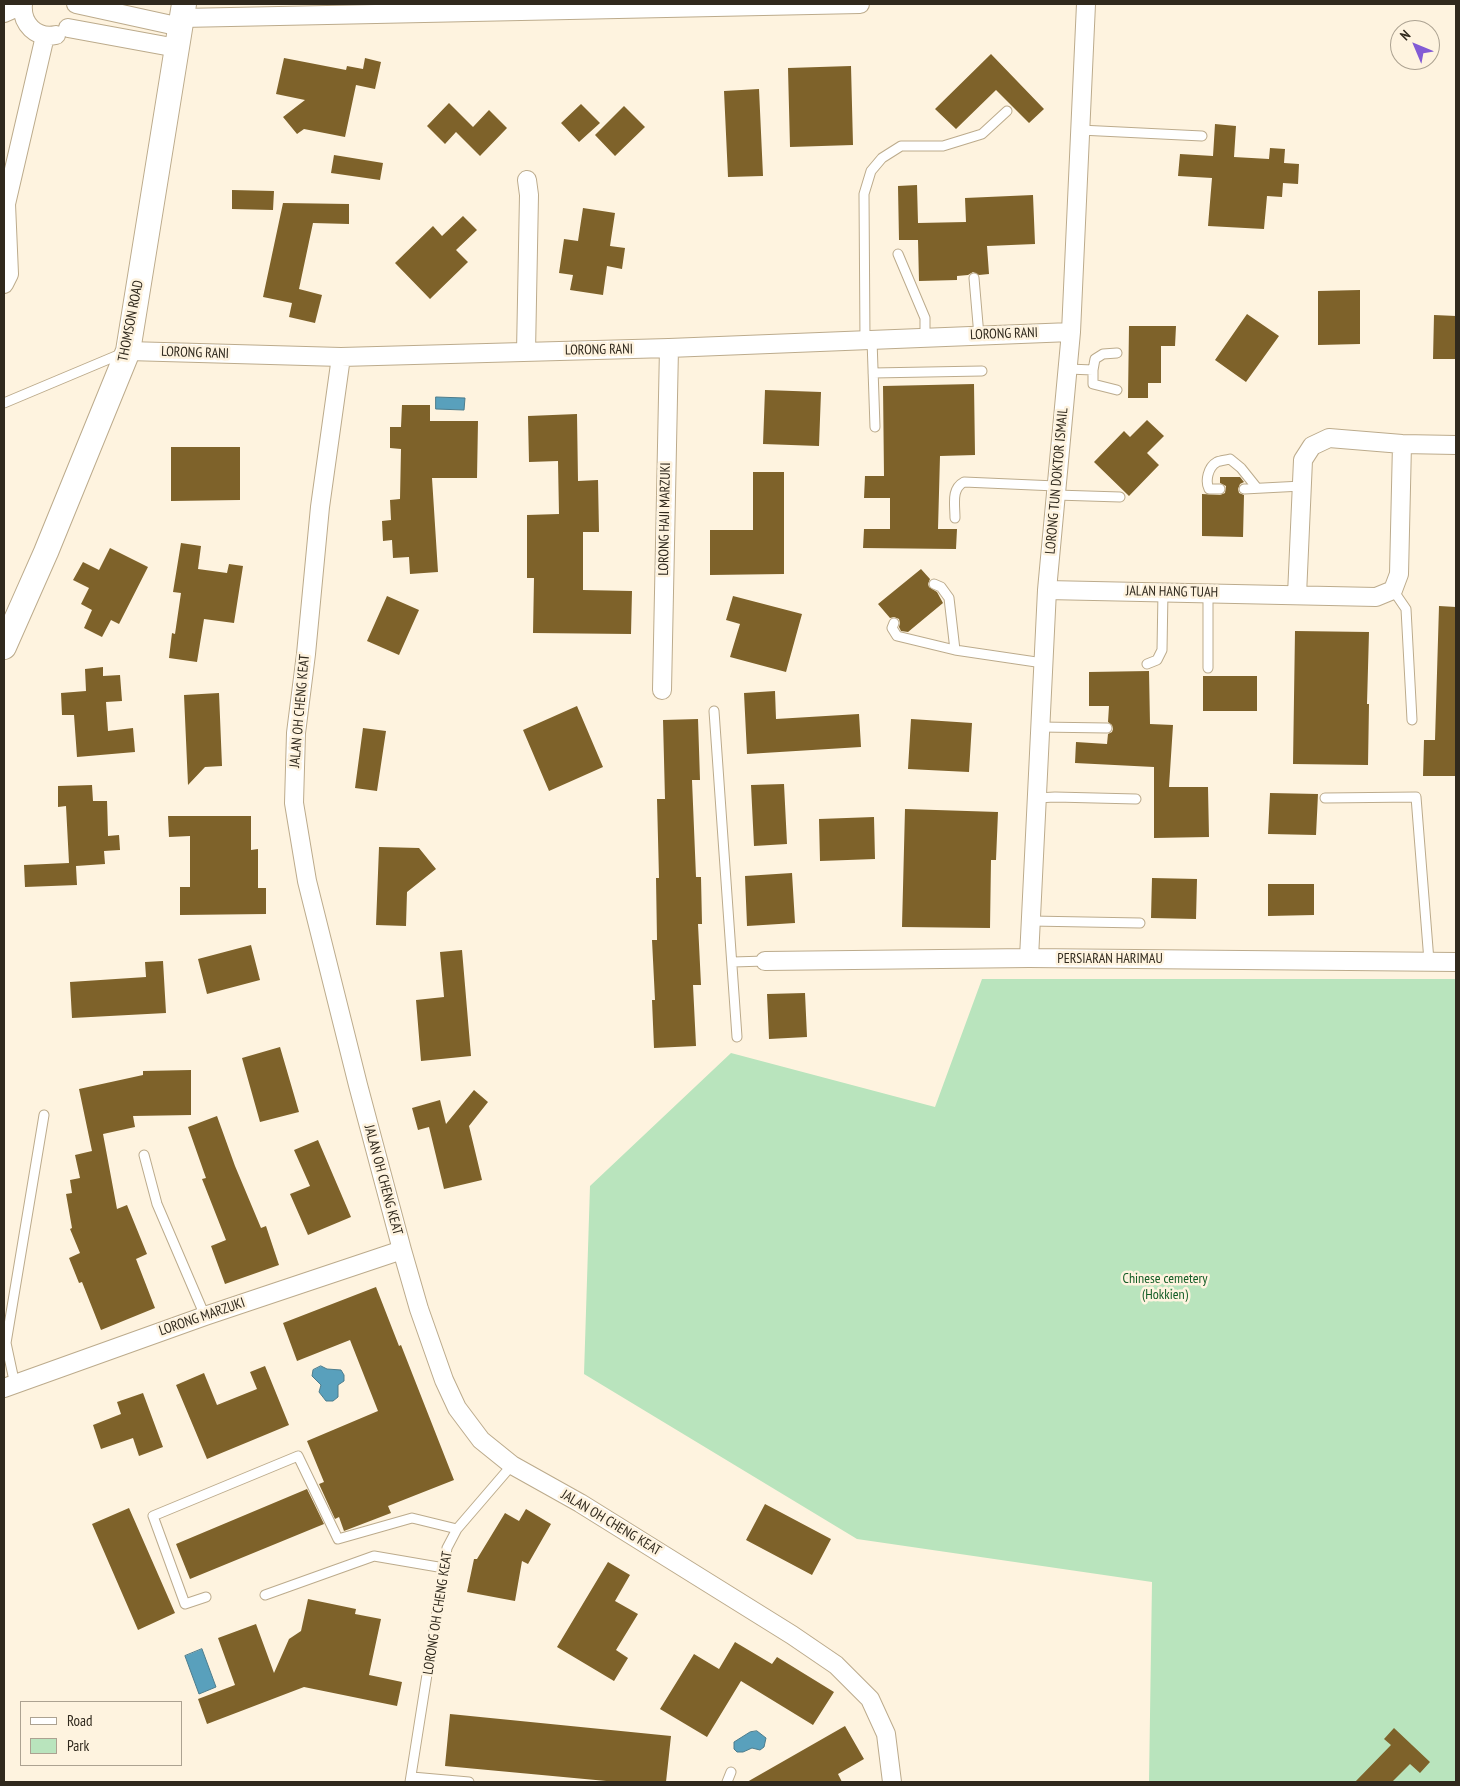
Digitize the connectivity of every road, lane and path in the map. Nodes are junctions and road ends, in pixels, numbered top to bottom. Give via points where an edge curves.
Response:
1 (23, 4) edge
2 (76, 4) edge
3 (860, 4) edge
4 (1086, 4) edge
5 (4, 13) edge
6 (181, 24) edge
7 (68, 28) junction
8 (45, 36) junction
9 (1007, 111) dead end
10 (1080, 130) junction
11 (1202, 136) dead end
12 (527, 180) dead end
13 (5, 205) edge
14 (898, 254) dead end
15 (974, 278) dead end
16 (4, 284) edge
17 (1071, 332) junction
18 (979, 336) junction
19 (924, 338) junction
20 (869, 340) junction
21 (669, 348) junction
22 (128, 351) junction
23 (526, 352) junction
24 (1117, 353) dead end
25 (341, 357) junction
26 (1068, 370) junction
27 (1093, 370) junction
28 (982, 371) dead end
29 (873, 374) junction
30 (1117, 390) dead end
31 (4, 403) edge
32 (875, 427) dead end
33 (1402, 444) junction
34 (1456, 445) edge
35 (1302, 486) junction
36 (1257, 488) junction
37 (1220, 489) dead end
38 (1244, 489) dead end
39 (1056, 490) junction
40 (1120, 497) dead end
41 (955, 518) dead end
42 (934, 584) dead end
43 (1047, 590) junction
44 (1393, 590) junction
45 (1163, 592) junction
46 (1208, 593) junction
47 (1297, 595) junction
48 (894, 623) dead end
49 (4, 647) edge
50 (955, 650) junction
51 (1043, 663) junction
52 (1147, 664) dead end
53 (1208, 668) dead end
54 (662, 690) dead end
55 (714, 711) dead end
56 (1412, 720) dead end
57 (1040, 727) junction
58 (1107, 728) dead end
59 (1036, 798) junction
60 (1325, 798) dead end
61 (1136, 799) dead end
62 (1030, 921) junction
63 (1140, 923) dead end
64 (1029, 958) junction
65 (765, 961) joint
66 (1429, 961) junction
67 (733, 962) junction
68 (1456, 962) edge
69 (737, 1037) dead end
70 (44, 1114) dead end
71 (144, 1155) dead end
72 (402, 1250) junction
73 (205, 1316) junction
74 (9, 1387) edge
75 (512, 1465) junction
76 (457, 1529) junction
77 (444, 1568) junction
78 (265, 1595) dead end
79 (206, 1597) dead end
80 (731, 1772) dead end
81 (411, 1780) edge
82 (469, 1782) edge
83 (727, 1782) edge
84 (892, 1782) edge

1 - 5 street
1 - 8 street via 25,22
2 - 6 street
2 - 7 street via 76,13
3 - 6 street
4 - 10 street, LORONG TUN DOKTOR ISMAIL
6 - 7 street
6 - 22 street, THOMSON ROAD
7 - 8 street
8 - 13 street
9 - 20 lane via 982,134 943,146 901,146 882,158 871,171 864,194
10 - 11 lane
10 - 17 street, LORONG TUN DOKTOR ISMAIL
12 - 23 street
13 - 16 street via 9,274
14 - 19 lane via 925,318
15 - 18 lane
17 - 18 street, LORONG RANI
17 - 26 street, LORONG TUN DOKTOR ISMAIL
18 - 19 street, LORONG RANI
19 - 20 street, LORONG RANI
20 - 21 street, LORONG RANI
20 - 29 lane
21 - 23 street, LORONG RANI
21 - 54 street, LORONG HAJI MARZUKI
22 - 25 street, LORONG RANI
22 - 31 lane
22 - 49 street, THOMSON ROAD
23 - 25 street, LORONG RANI
24 - 27 lane via 1103,354 1095,359
25 - 72 street, JALAN OH CHENG KEAT via 320,507 296,733 294,804 307,881
26 - 27 lane
26 - 39 street, LORONG TUN DOKTOR ISMAIL
27 - 30 lane via 1093,384
28 - 29 lane
29 - 32 lane
33 - 34 street
33 - 35 street via 1329,438 1312,446 1303,460
33 - 44 street via 1399,574
35 - 36 lane
35 - 47 street
36 - 37 lane via 1230,459 1216,463 1208,474 1209,489
36 - 38 lane
39 - 40 lane
39 - 41 lane via 964,482 955,491
39 - 43 street, LORONG TUN DOKTOR ISMAIL
42 - 50 lane via 942,587 949,598
43 - 45 street, JALAN HANG TUAH
43 - 51 street, LORONG TUN DOKTOR ISMAIL
44 - 47 street, JALAN HANG TUAH via 1376,597
44 - 56 lane via 1406,609
45 - 46 street, JALAN HANG TUAH
45 - 52 lane via 1162,650 1157,660
46 - 47 street, JALAN HANG TUAH
46 - 53 lane
48 - 50 lane via 892,628 897,636
50 - 51 lane
51 - 57 street, LORONG TUN DOKTOR ISMAIL
55 - 67 lane
57 - 58 lane
57 - 59 street, LORONG TUN DOKTOR ISMAIL
59 - 61 lane
59 - 62 street, LORONG TUN DOKTOR ISMAIL
60 - 66 lane via 1416,797
62 - 63 lane
62 - 64 street, LORONG TUN DOKTOR ISMAIL
64 - 65 street, PERSIARAN HARIMAU
64 - 66 street, PERSIARAN HARIMAU
65 - 67 lane
66 - 68 street, PERSIARAN HARIMAU
67 - 69 lane
70 - 74 lane via 6,1343
71 - 73 lane via 157,1204
72 - 73 street, LORONG MARZUKI
72 - 75 street, JALAN OH CHENG KEAT via 419,1309 457,1408 481,1440
73 - 74 street, LORONG MARZUKI
75 - 76 lane, LORONG OH CHENG KEAT
75 - 84 street, JALAN OH CHENG KEAT via 580,1503 836,1665 870,1699 886,1734
76 - 77 lane, LORONG OH CHENG KEAT via 447,1548
76 - 79 lane via 412,1518 338,1539 298,1456 153,1516 185,1604
77 - 78 lane via 374,1556
77 - 81 lane, LORONG OH CHENG KEAT
80 - 83 lane
81 - 82 lane

